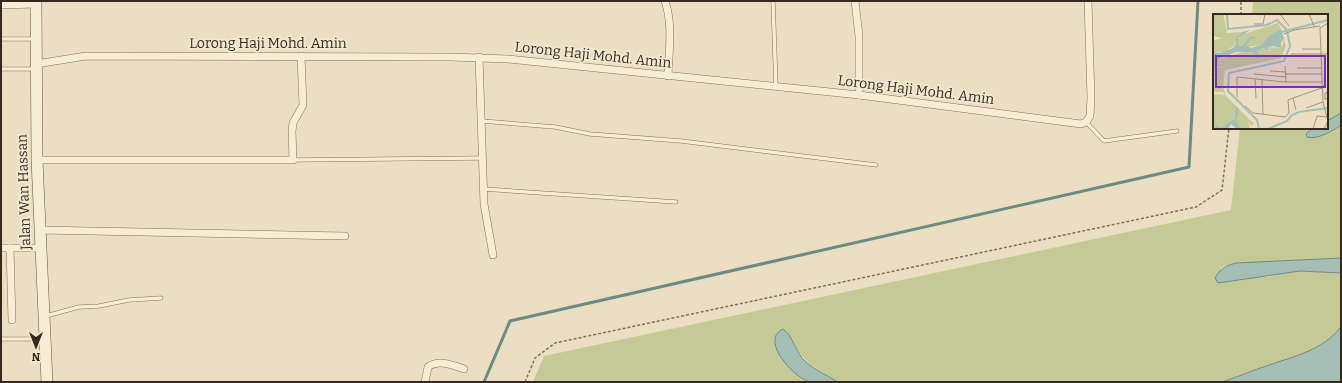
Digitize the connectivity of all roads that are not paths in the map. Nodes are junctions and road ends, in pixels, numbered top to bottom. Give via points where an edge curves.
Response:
1 (665, 1) edge
2 (773, 1) edge
3 (855, 1) edge
4 (1088, 1) edge
5 (36, 3) edge
6 (1, 4) edge
7 (1, 39) edge
8 (36, 39) junction
9 (301, 56) junction
10 (479, 57) junction
11 (36, 66) junction
12 (1, 69) edge
13 (668, 76) junction
14 (776, 88) junction
15 (859, 96) junction
16 (482, 121) junction
17 (1086, 122) junction
18 (1177, 131) dead end
19 (482, 158) junction
20 (37, 160) junction
21 (293, 160) junction
22 (876, 165) dead end
23 (483, 189) junction
24 (676, 202) dead end
25 (40, 230) junction
26 (345, 236) dead end
27 (1, 248) edge
28 (10, 248) junction
29 (40, 248) junction
30 (493, 256) dead end
31 (161, 298) dead end
32 (45, 316) junction
33 (12, 320) dead end
34 (1, 339) edge
35 (45, 339) junction
36 (464, 369) dead end
37 (47, 382) edge
38 (425, 382) edge

1 - 13 street via 670,37
2 - 14 lane
3 - 15 street via 859,36
4 - 17 street via 1091,64 1090,116
5 - 6 street
5 - 8 street, Jalan Wan Hassan
7 - 8 lane
8 - 11 street, Jalan Wan Hassan
9 - 10 street, Lorong Haji Mohd. Amin
9 - 11 street, Lorong Haji Mohd. Amin via 86,56
9 - 21 street via 303,105 293,123
10 - 13 street, Lorong Haji Mohd. Amin
10 - 16 street
11 - 12 lane
11 - 20 street, Jalan Wan Hassan
13 - 14 street, Lorong Haji Mohd. Amin
14 - 15 street, Lorong Haji Mohd. Amin
15 - 17 street, Lorong Haji Mohd. Amin via 1081,124
16 - 19 street
16 - 22 lane via 555,127 590,134 681,141
17 - 18 lane via 1104,141
19 - 21 lane
19 - 23 street
20 - 21 street
20 - 25 street, Jalan Wan Hassan
23 - 24 lane
23 - 30 street
25 - 26 street
25 - 29 street, Jalan Wan Hassan
27 - 28 street
28 - 29 street
28 - 33 street
29 - 32 street, Jalan Wan Hassan
31 - 32 lane via 79,307
32 - 35 street, Jalan Wan Hassan
34 - 35 lane
35 - 37 street, Jalan Wan Hassan
36 - 38 street via 444,363 433,363 428,367

